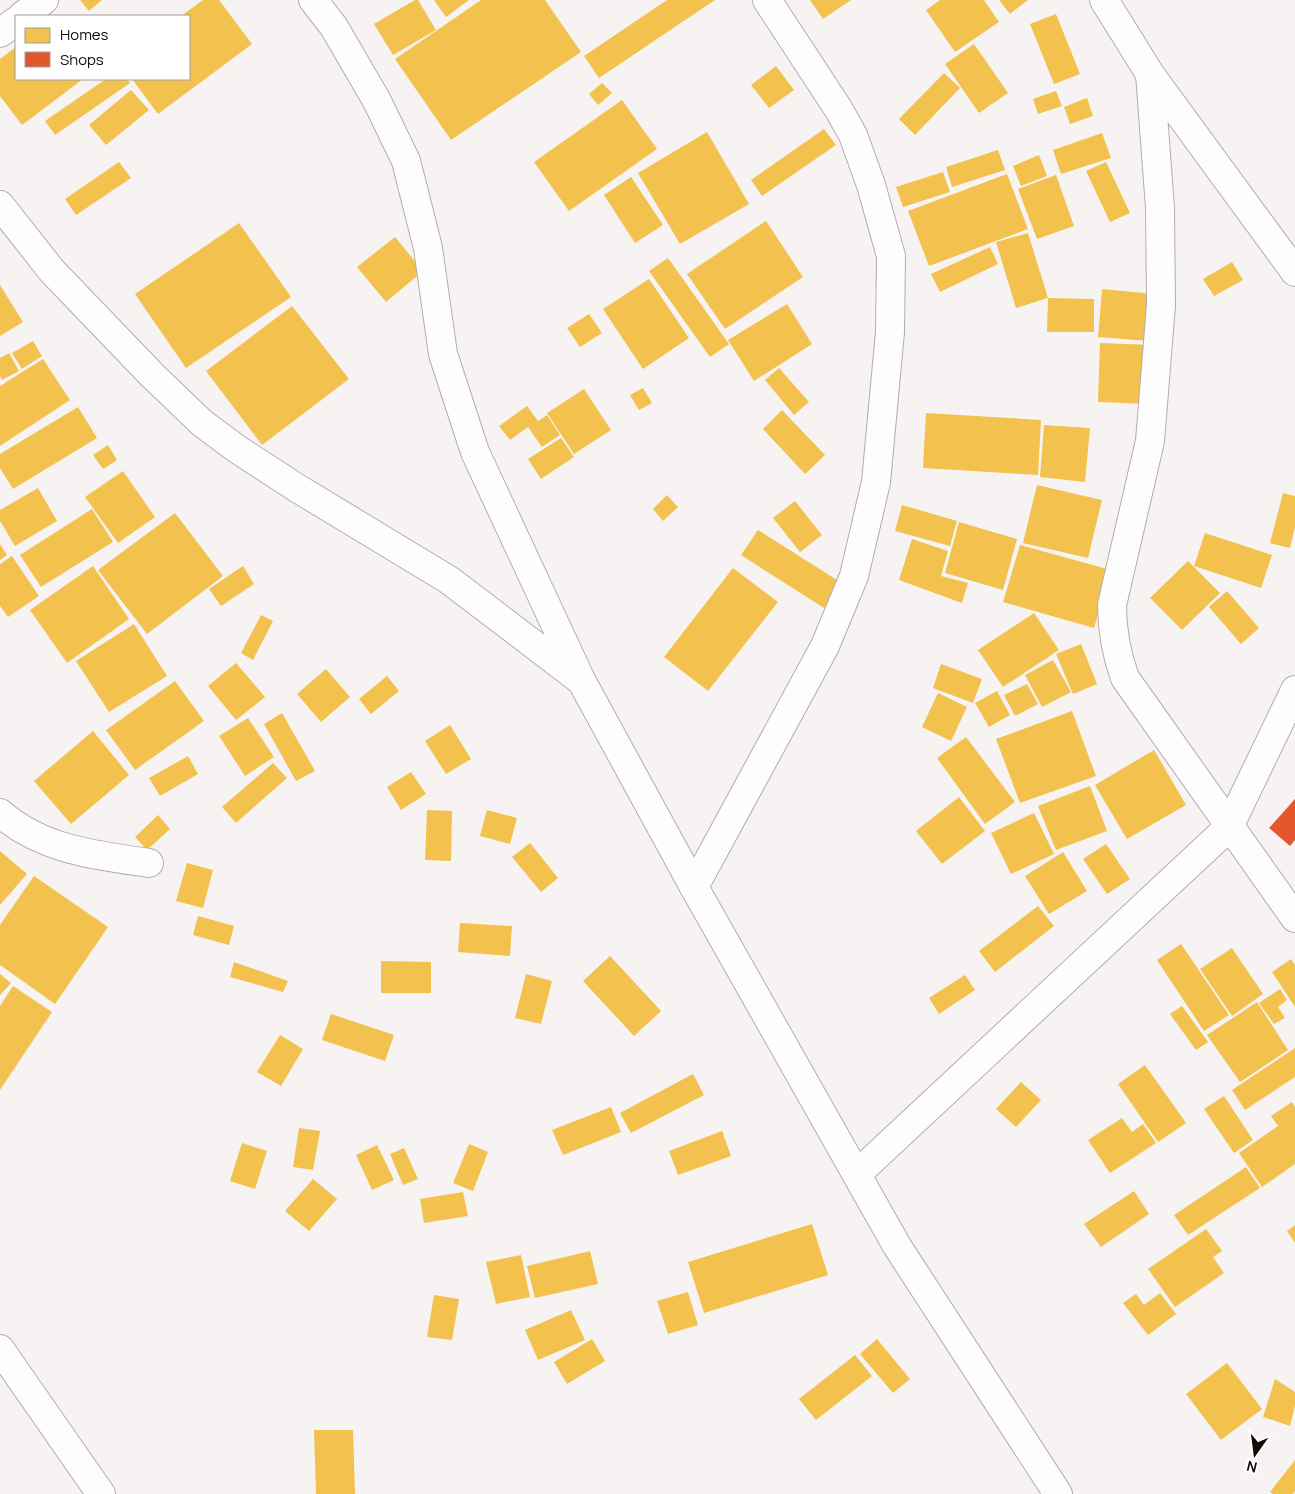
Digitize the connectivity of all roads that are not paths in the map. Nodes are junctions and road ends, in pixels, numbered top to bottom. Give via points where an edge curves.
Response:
1 (44, 0) edge
2 (313, 0) edge
3 (767, 0) edge
4 (1104, 0) edge
5 (23, 15) edge
6 (15, 22) edge
7 (0, 33) edge
8 (1150, 74) junction
9 (0, 205) edge
10 (1295, 272) edge
11 (581, 680) junction
12 (1295, 690) edge
13 (0, 813) edge
14 (1229, 827) junction
15 (149, 862) dead end
16 (694, 887) junction
17 (1295, 918) edge
18 (857, 1174) junction
19 (0, 1348) edge
20 (101, 1494) edge
21 (1058, 1494) edge

1 - 5 street
2 - 11 street via 334,27 377,101 406,161 428,248 443,354 475,452
3 - 16 street via 853,135 892,256 890,332 876,482 854,576 825,646
4 - 8 street
6 - 7 street
8 - 10 street
8 - 14 street via 1160,208 1161,305 1150,441 1112,605 1112,629 1125,678
9 - 11 street via 52,271 202,423 297,488 449,580
11 - 16 street
12 - 14 street
13 - 15 street via 12,824 61,847
14 - 17 street
14 - 18 street
16 - 18 street
18 - 21 street via 897,1246
19 - 20 street

